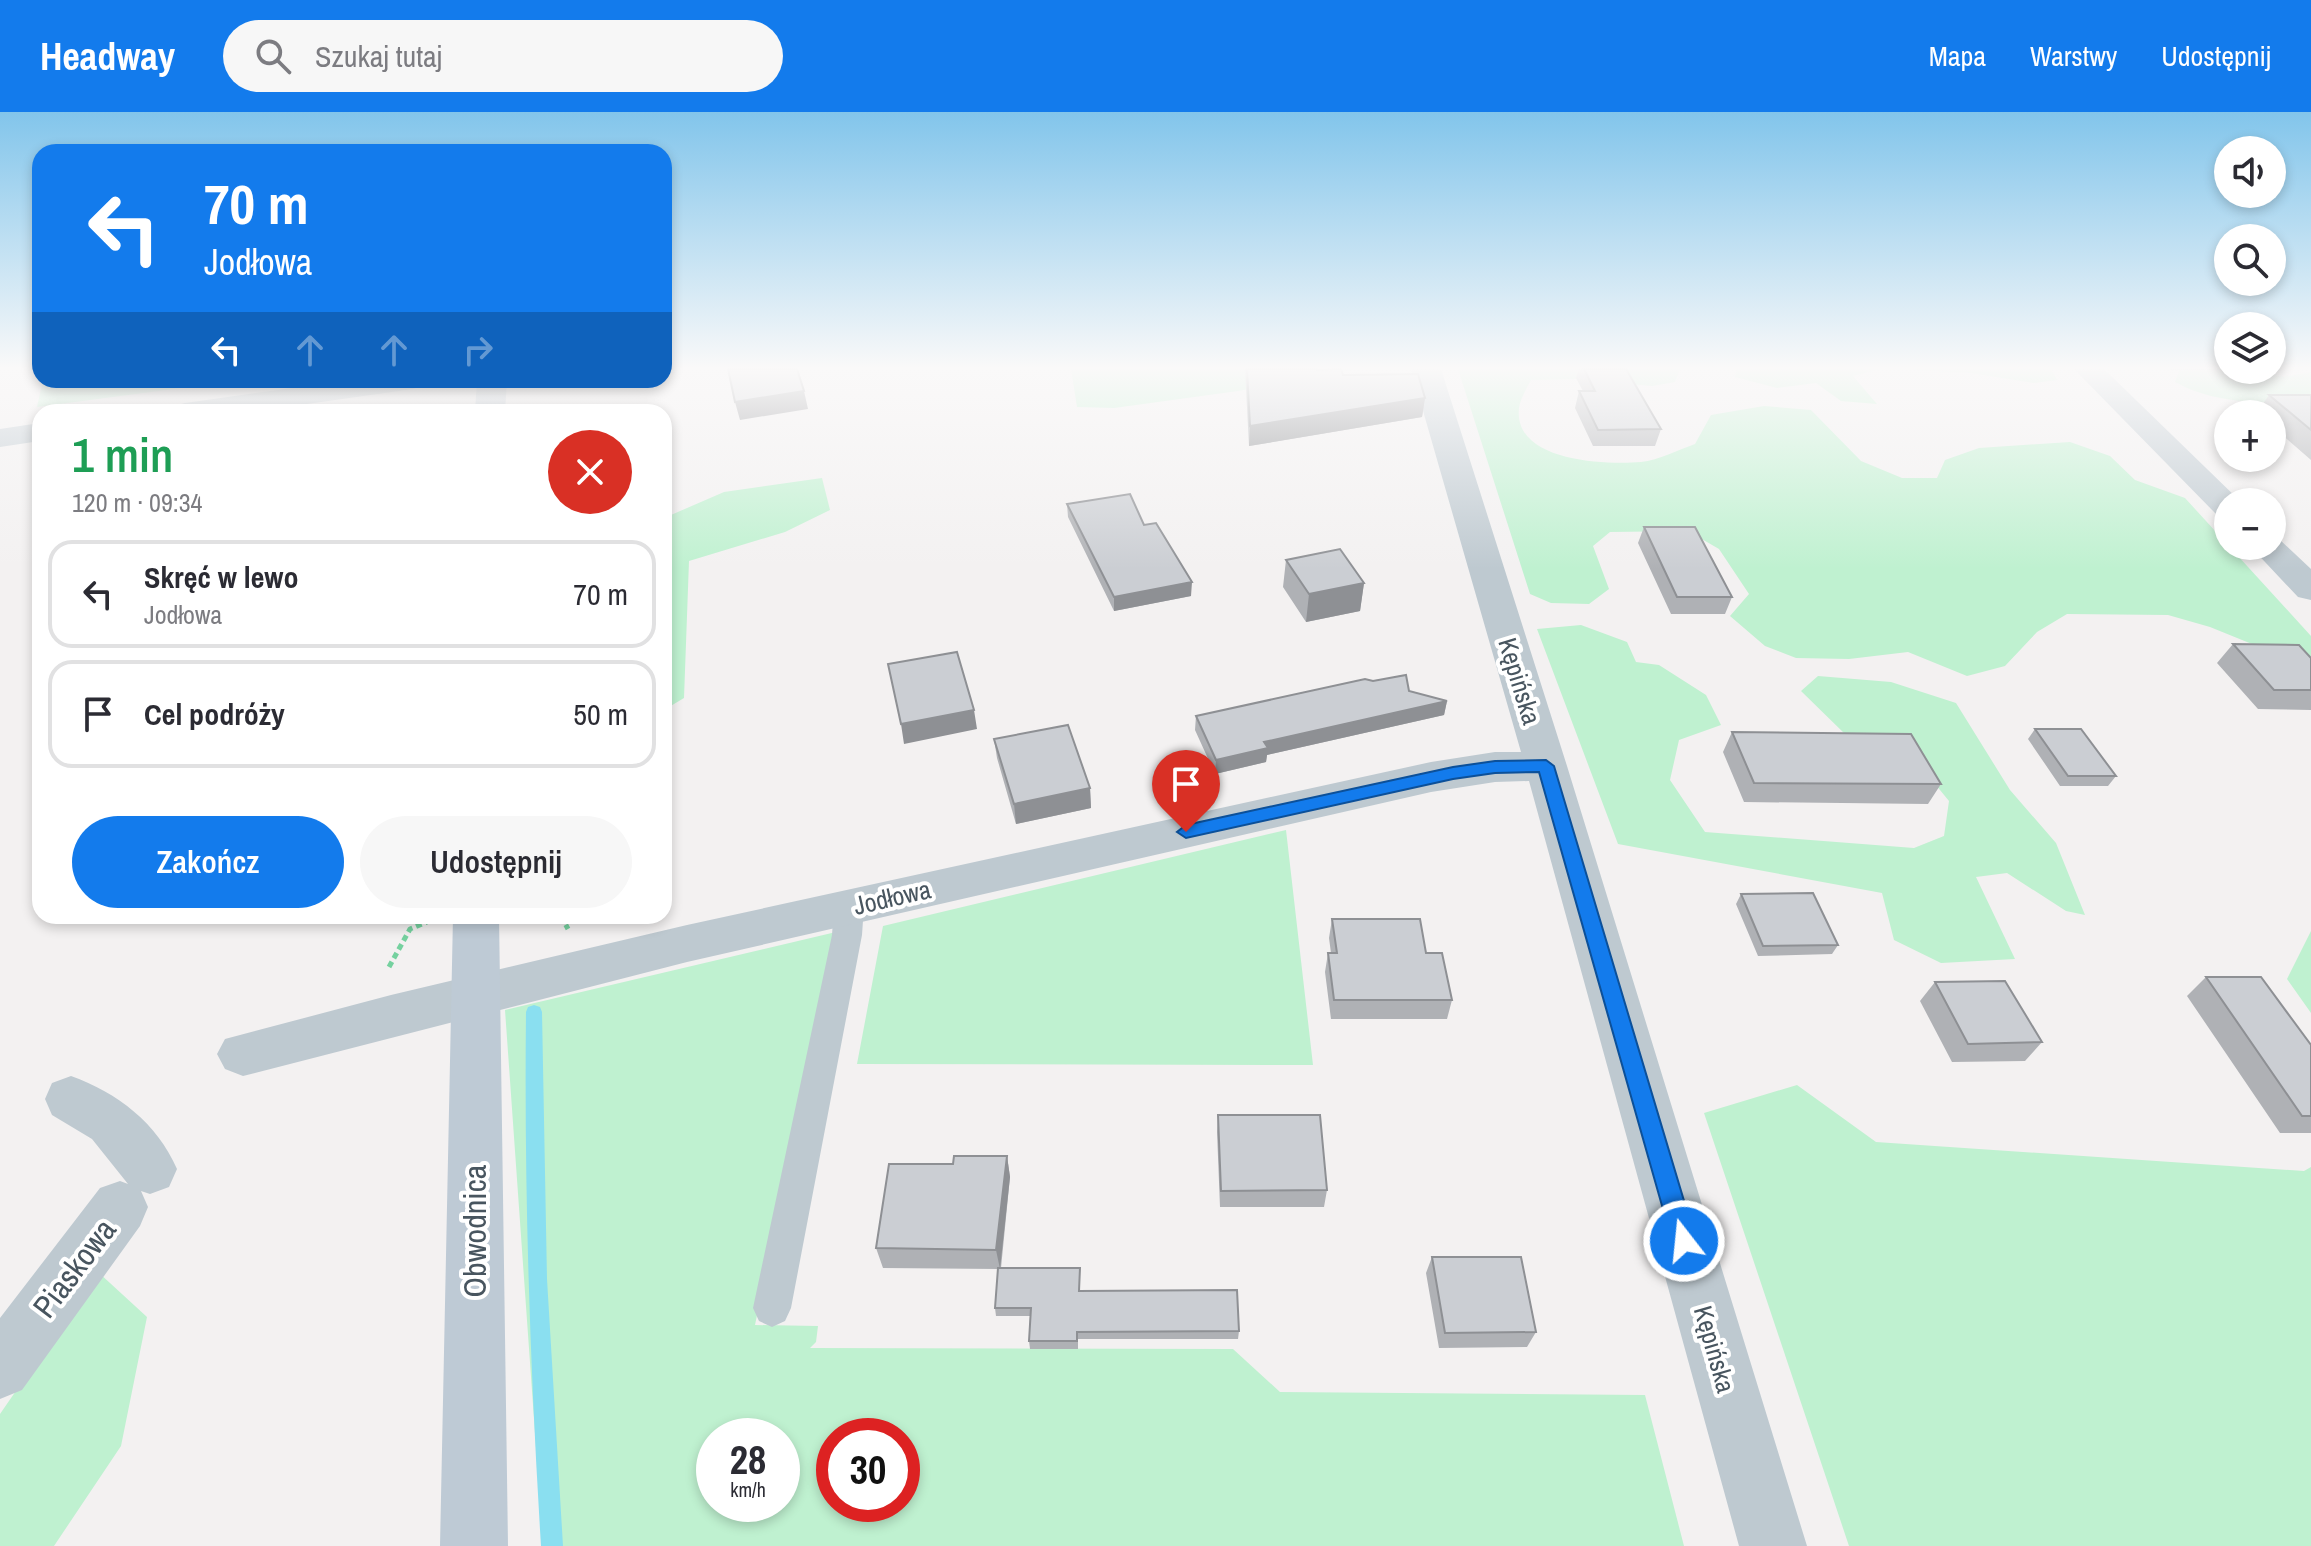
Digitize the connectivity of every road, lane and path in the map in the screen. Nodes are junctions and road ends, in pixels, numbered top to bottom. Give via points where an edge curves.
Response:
1 (1446, 436) edge
2 (2156, 436) edge
3 (2214, 493) edge
4 (2281, 560) edge
5 (2311, 589) edge
6 (1546, 766) junction
7 (849, 906) junction
8 (476, 924) edge
9 (475, 992) junction
10 (243, 1054) dead end
11 (71, 1099) dead end
12 (772, 1308) dead end
13 (0, 1368) edge
14 (474, 1546) edge
15 (1773, 1546) edge

1 - 6 street, Kępińska
2 - 3 street
4 - 5 street
6 - 7 street, Jodłowa via 1431,777
6 - 15 street, Kępińska
7 - 9 street, Jodłowa
7 - 12 lane
8 - 9 main road, Obwodnica
9 - 10 street, Jodłowa
9 - 14 main road, Obwodnica
11 - 13 street, Piaskowa via 111,1122 135,1188

